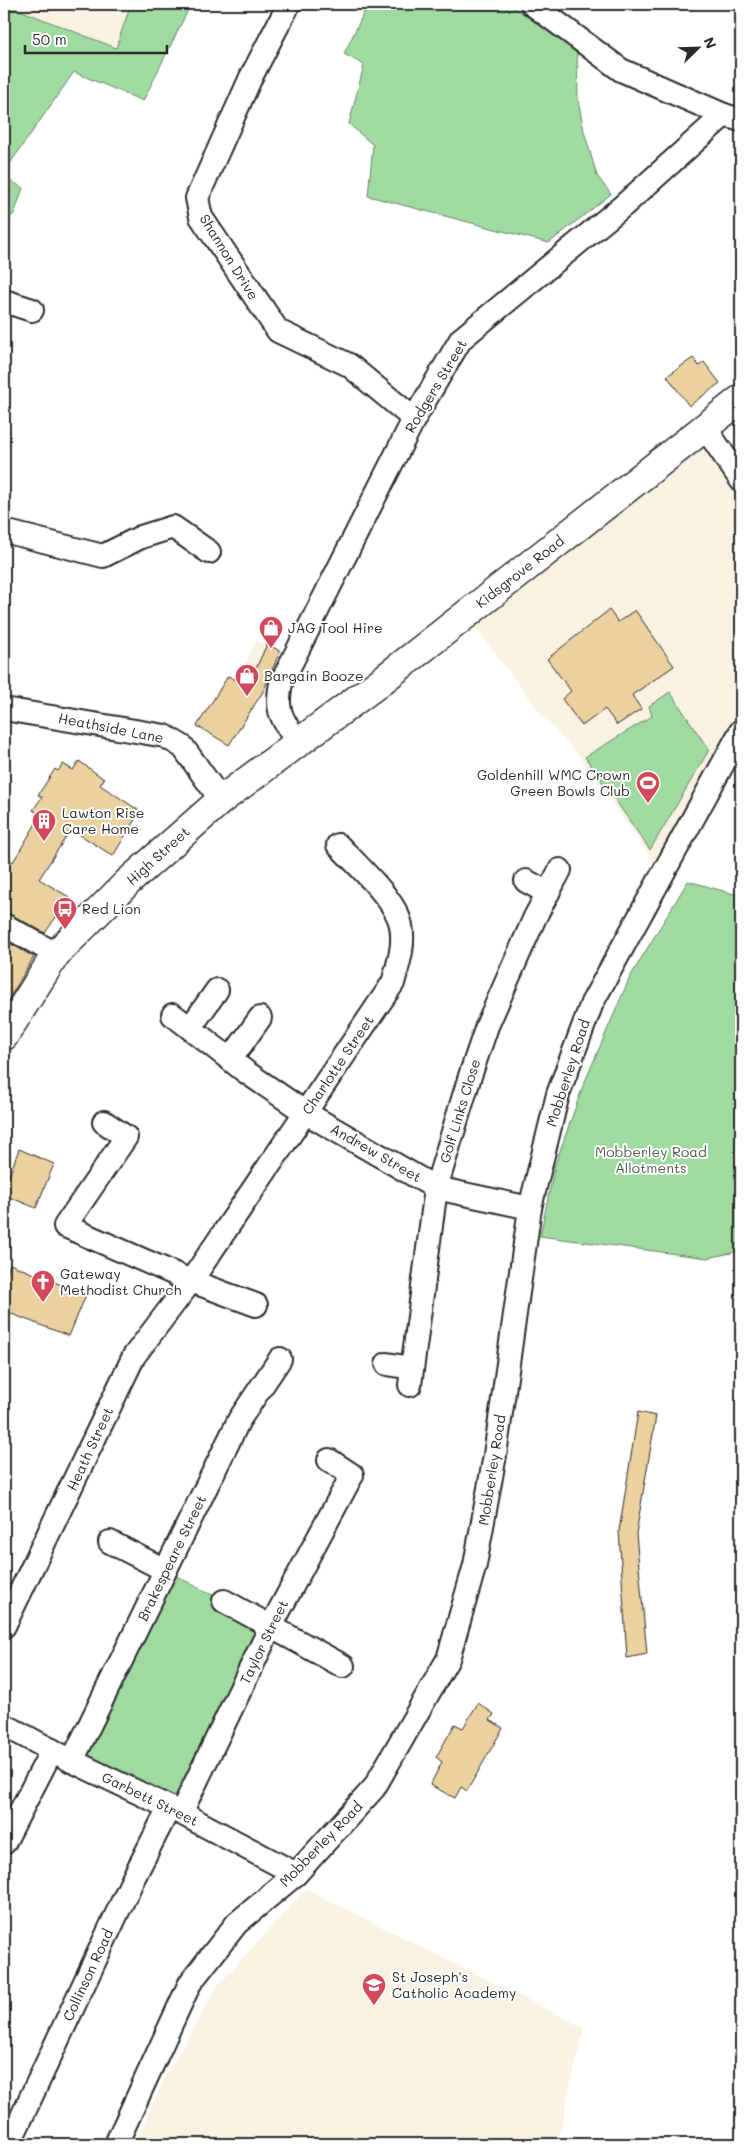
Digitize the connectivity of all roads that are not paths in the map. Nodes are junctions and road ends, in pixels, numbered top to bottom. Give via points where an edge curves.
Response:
1 (288, 4) edge
2 (532, 4) edge
3 (733, 117) edge
4 (4, 301) edge
5 (32, 310) dead end
6 (741, 398) edge
7 (414, 420) junction
8 (704, 426) junction
9 (741, 480) edge
10 (4, 531) edge
11 (209, 552) dead end
12 (4, 709) edge
13 (741, 731) edge
14 (297, 742) junction
15 (221, 800) junction
16 (338, 845) dead end
17 (560, 870) dead end
18 (526, 881) dead end
19 (548, 892) junction
20 (4, 925) edge
21 (56, 954) junction
22 (217, 990) dead end
23 (260, 1018) dead end
24 (4, 1036) edge
25 (231, 1060) junction
26 (306, 1113) junction
27 (104, 1122) dead end
28 (436, 1188) junction
29 (530, 1208) junction
30 (191, 1281) junction
31 (256, 1304) dead end
32 (280, 1359) dead end
33 (387, 1364) dead end
34 (329, 1460) dead end
35 (110, 1542) dead end
36 (165, 1570) junction
37 (224, 1601) dead end
38 (4, 1626) edge
39 (272, 1626) junction
40 (343, 1666) dead end
41 (4, 1725) edge
42 (52, 1750) junction
43 (72, 1761) junction
44 (175, 1810) junction
45 (4, 1842) edge
46 (296, 1874) junction
47 (9, 2144) edge
48 (116, 2144) edge

1 - 7 street, Shannon Drive via 197,198 201,217 278,331 349,365
2 - 3 street via 621,70
3 - 7 street, Rodgers Street via 461,339
4 - 5 street
6 - 8 main road, Kidsgrove Road
7 - 14 street, Rodgers Street via 281,683 278,700 281,717
8 - 9 street
8 - 14 main road, Kidsgrove Road via 380,682
10 - 11 street via 103,556 176,521
12 - 15 street, Heathside Lane via 164,736 183,747
13 - 29 street, Mobberley Road via 592,1003 558,1094
14 - 15 main road, High Street
15 - 21 main road, High Street via 128,882
16 - 26 street, Charlotte Street via 388,899 401,925 401,955 393,983
17 - 19 street, Golf Links Close
18 - 19 street
19 - 28 street, Golf Links Close via 487,1026
20 - 21 street
21 - 24 main road, High Street
22 - 25 street, Andrew Street via 182,1021
23 - 25 street
25 - 26 street, Andrew Street
26 - 28 street, Andrew Street
26 - 30 street, Charlotte Street
27 - 30 street via 126,1137 65,1226
28 - 29 street, Andrew Street
28 - 33 street, Golf Links Close via 411,1376
29 - 46 street, Mobberley Road via 495,1455 475,1565 448,1659 374,1788
30 - 31 street
30 - 38 street, Heath Street via 134,1356
32 - 36 street, Brakespeare Street via 240,1420
34 - 39 street, Taylor Street via 352,1475
35 - 36 street
36 - 43 street, Brakespeare Street
37 - 39 street
39 - 40 street
39 - 44 street, Taylor Street
41 - 42 street, Garbett Street
42 - 43 street, Garbett Street
42 - 45 street
43 - 44 street, Garbett Street
44 - 46 street, Garbett Street
44 - 47 street, Collinson Road via 134,1877
46 - 48 street, Mobberley Road via 237,1923 190,1984

